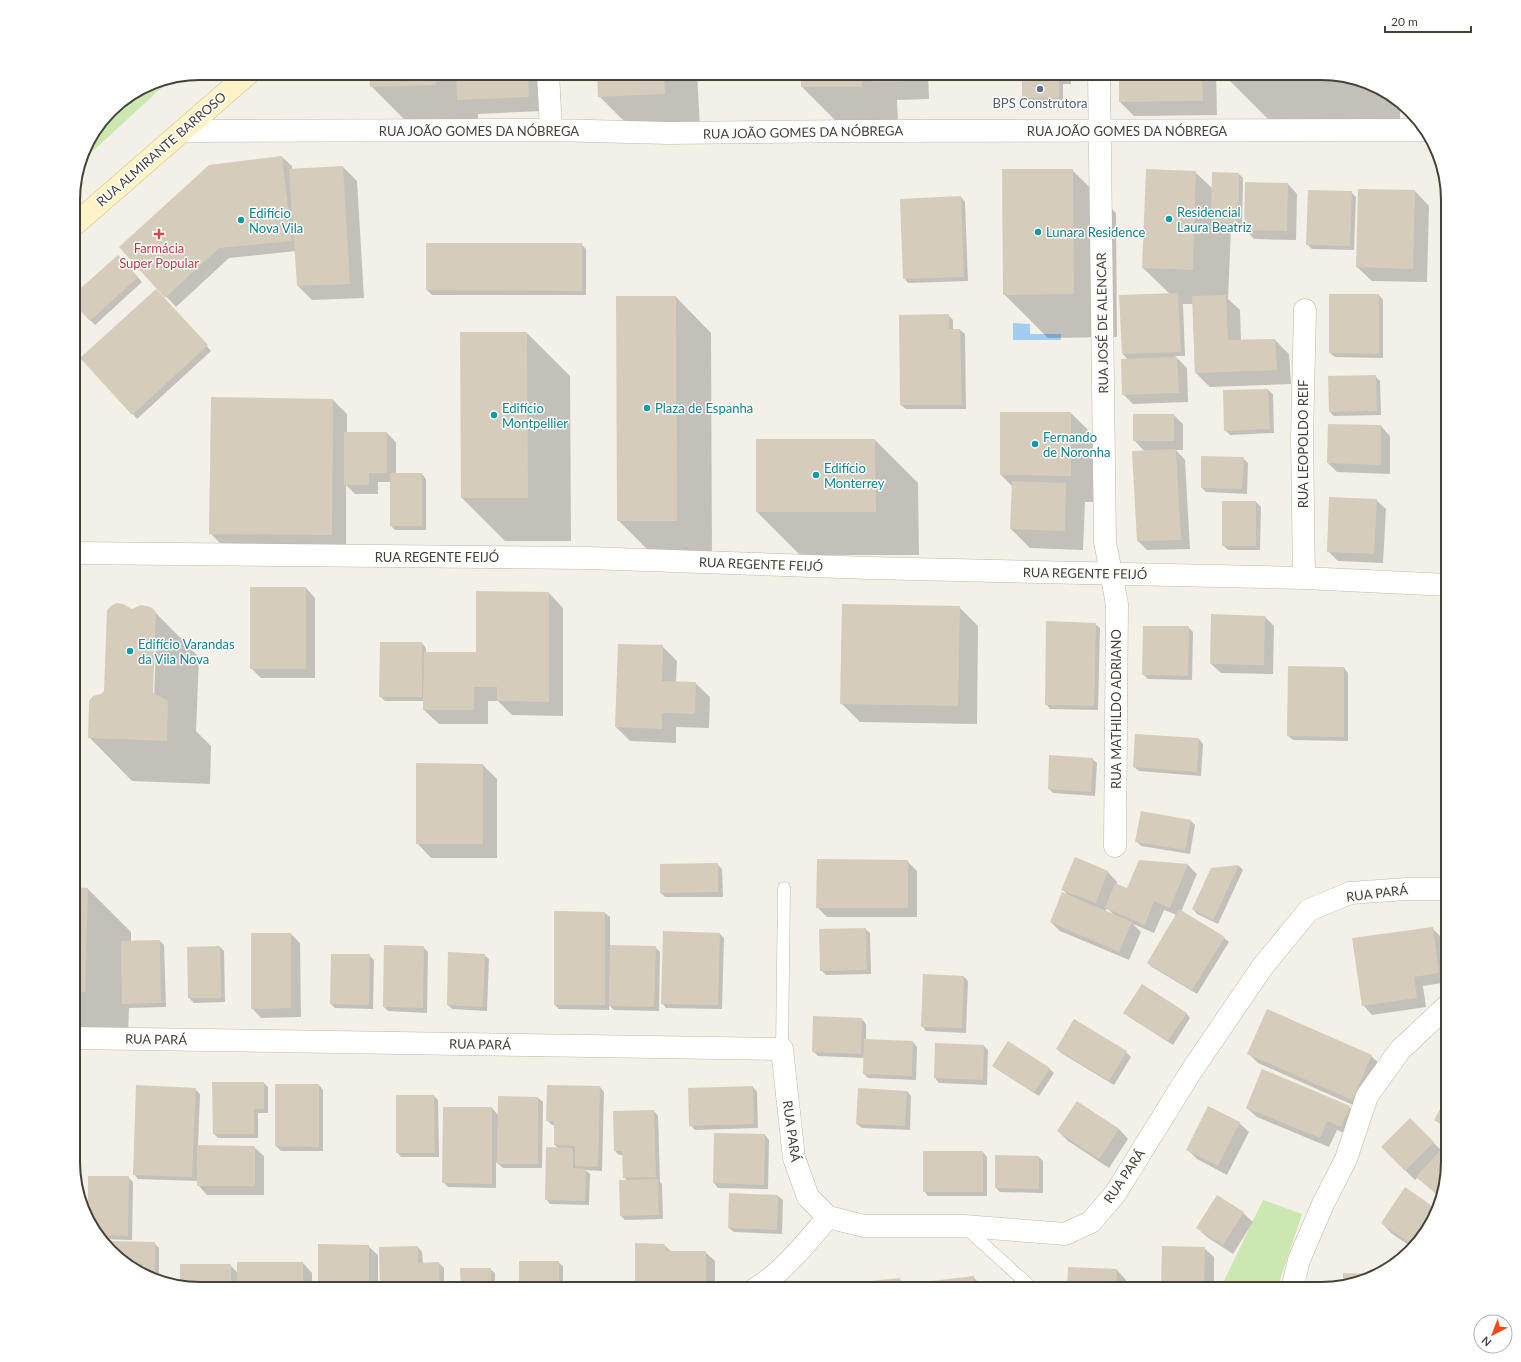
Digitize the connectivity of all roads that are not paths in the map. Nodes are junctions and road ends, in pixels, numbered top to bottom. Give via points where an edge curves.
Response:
1 (241, 80) edge
2 (548, 80) edge
3 (1099, 80) edge
4 (551, 130) junction
5 (1100, 130) junction
6 (1418, 130) edge
7 (183, 131) junction
8 (80, 220) edge
9 (1305, 310) dead end
10 (80, 553) edge
11 (1111, 574) junction
12 (1304, 578) junction
13 (1441, 585) edge
14 (1114, 846) dead end
15 (784, 888) dead end
16 (1441, 890) edge
17 (1441, 1012) edge
18 (80, 1038) edge
19 (782, 1049) junction
20 (828, 1217) junction
21 (964, 1226) junction
22 (766, 1282) edge
23 (1025, 1282) edge
24 (1294, 1282) edge

1 - 7 main road, RUA ALMIRANTE BARROSO
2 - 4 street
3 - 5 street, RUA JOSÉ DE ALENCAR
4 - 5 street, RUA JOÃO GOMES DA NÓBREGA via 668,133
4 - 7 street, RUA JOÃO GOMES DA NÓBREGA
5 - 6 street, RUA JOÃO GOMES DA NÓBREGA
5 - 11 street, RUA JOSÉ DE ALENCAR via 1105,542
7 - 8 main road, RUA ALMIRANTE BARROSO
9 - 12 street, RUA LEOPOLDO REIF via 1302,437
10 - 11 street, RUA REGENTE FEIJÓ via 565,558
11 - 12 street, RUA REGENTE FEIJÓ
11 - 14 street, RUA MATHILDO ADRIANO via 1117,604
12 - 13 street, RUA REGENTE FEIJÓ
15 - 19 lane
16 - 21 street, RUA PARÁ via 1407,888 1350,893 1309,910 1263,966 1192,1070 1115,1194 1091,1222 1064,1234
17 - 24 street via 1400,1050 1367,1096 1346,1159 1299,1260
18 - 19 street, RUA PARÁ
19 - 20 street, RUA PARÁ via 794,1158 808,1197
20 - 21 street, RUA PARÁ via 864,1226
20 - 22 street via 811,1238
21 - 23 lane

